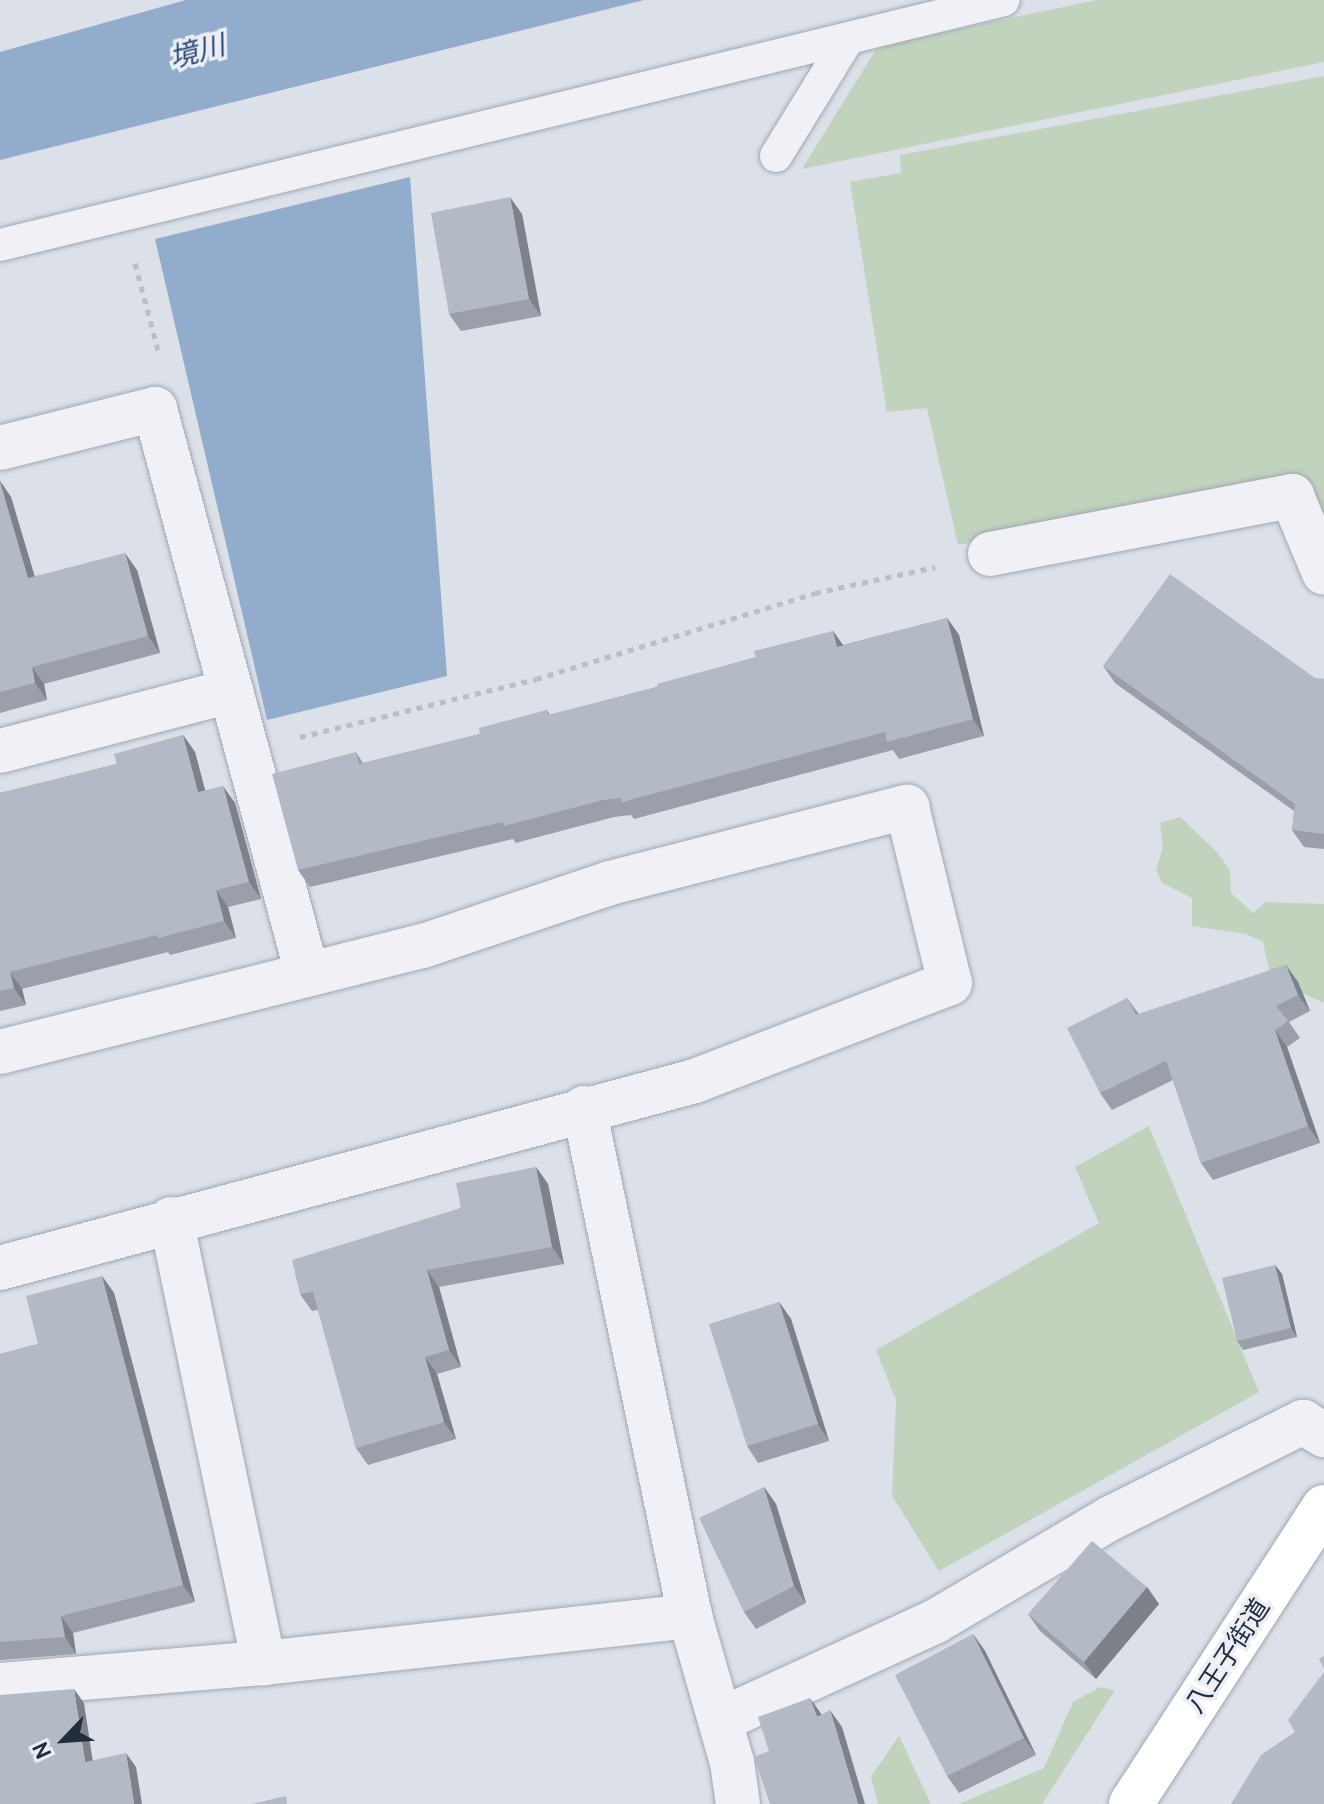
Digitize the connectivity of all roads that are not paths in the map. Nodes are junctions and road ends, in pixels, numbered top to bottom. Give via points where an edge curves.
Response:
1 (1004, 0) edge
2 (848, 39) junction
3 (776, 156) dead end
4 (0, 245) edge
5 (0, 448) edge
6 (990, 554) road end
7 (1324, 573) edge
8 (231, 691) junction
9 (0, 751) edge
10 (307, 973) junction
11 (0, 1052) edge
12 (584, 1108) junction
13 (171, 1219) junction
14 (0, 1268) edge
15 (1324, 1435) edge
16 (1324, 1507) edge
17 (690, 1616) junction
18 (264, 1663) junction
19 (0, 1685) edge
20 (720, 1720) junction
21 (735, 1783) edge
22 (751, 1804) edge
23 (1131, 1804) edge

1 - 2 lane
2 - 3 lane
2 - 4 lane
5 - 8 street via 155,409
6 - 7 street via 1292,496
8 - 9 street
8 - 10 street
10 - 11 street
10 - 12 street via 423,946 610,883 907,807 950,983 695,1081
12 - 13 street
12 - 17 street
13 - 14 street
13 - 18 street
15 - 20 street via 1303,1422 1111,1518 936,1621
16 - 23 main road, 八王子街道
17 - 18 street
17 - 20 street
18 - 19 street
20 - 21 street
21 - 22 street

